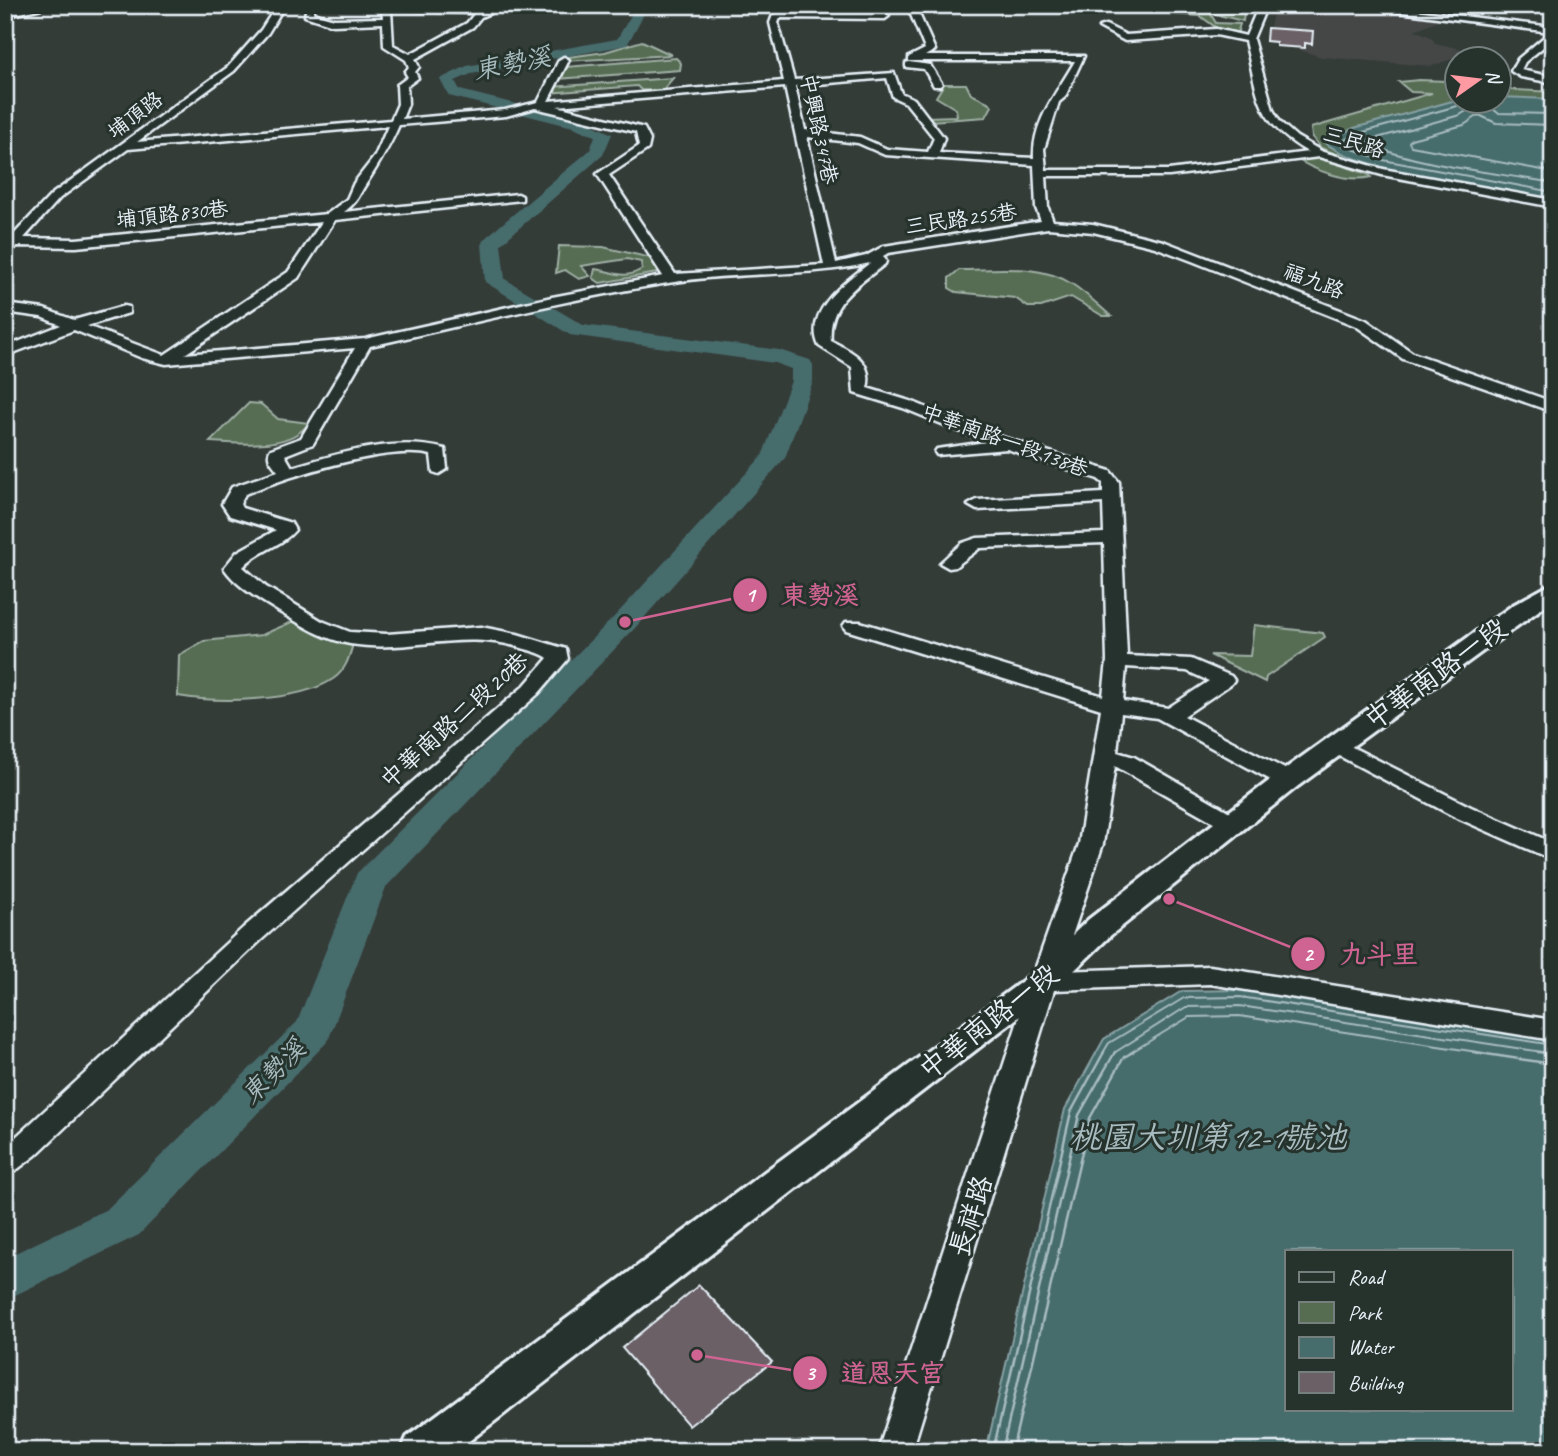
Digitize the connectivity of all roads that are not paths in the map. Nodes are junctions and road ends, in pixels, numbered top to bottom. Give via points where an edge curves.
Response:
1 (50, 5) edge
2 (281, 5) edge
3 (311, 5) edge
4 (334, 5) edge
5 (505, 5) edge
6 (789, 5) edge
7 (911, 5) edge
8 (1263, 5) edge
9 (1351, 5) edge
10 (1434, 5) edge
11 (1546, 5) edge
12 (1372, 6) edge
13 (1553, 8) edge
14 (387, 11) edge
15 (487, 11) junction
16 (1427, 14) junction
17 (5, 15) edge
18 (780, 15) junction
19 (885, 16) dead end
20 (1103, 27) dead end
21 (1553, 32) edge
22 (1249, 39) junction
23 (1541, 44) junction
24 (1553, 46) edge
25 (410, 58) junction
26 (564, 60) dead end
27 (908, 62) junction
28 (891, 75) junction
29 (1553, 80) edge
30 (789, 84) junction
31 (937, 84) dead end
32 (537, 105) junction
33 (396, 122) junction
34 (800, 133) junction
35 (128, 146) junction
36 (1249, 151) dead end
37 (1319, 154) junction
38 (932, 156) junction
39 (1040, 167) junction
40 (1186, 171) junction
41 (518, 198) dead end
42 (1553, 204) edge
43 (332, 215) junction
44 (1048, 223) junction
45 (10, 246) edge
46 (876, 255) junction
47 (831, 268) junction
48 (671, 278) junction
49 (5, 308) edge
50 (124, 310) dead end
51 (74, 325) junction
52 (365, 343) junction
53 (5, 352) edge
54 (166, 360) junction
55 (1553, 407) edge
56 (307, 441) junction
57 (1010, 445) junction
58 (943, 452) dead end
59 (321, 464) junction
60 (439, 469) dead end
61 (287, 472) junction
62 (1110, 498) junction
63 (977, 505) dead end
64 (1115, 540) junction
65 (949, 563) dead end
66 (1553, 590) edge
67 (853, 626) dead end
68 (1117, 661) junction
69 (1111, 705) junction
70 (1170, 716) junction
71 (1336, 745) junction
72 (1106, 755) junction
73 (1288, 780) junction
74 (1234, 824) junction
75 (1553, 852) edge
76 (1044, 981) junction
77 (1553, 1030) edge
78 (5, 1163) edge
79 (422, 1451) edge
80 (895, 1451) edge

1 - 17 street
2 - 35 street, 埔頂路 via 232,69
3 - 14 street via 308,14 333,22
4 - 14 street
5 - 15 street
6 - 18 street
7 - 27 street via 930,50
8 - 22 street
9 - 12 street
10 - 16 street
11 - 13 street
12 - 16 street
14 - 15 street
14 - 25 street via 389,46
15 - 25 street
16 - 21 street
18 - 19 street
18 - 30 street, 中興路347巷 via 774,23
20 - 22 street via 1125,38 1216,32
21 - 23 street
22 - 37 street, 三民路 via 1276,124 1287,141
23 - 24 street
23 - 29 street via 1523,65 1524,75
25 - 33 street via 413,78 402,85 404,98
26 - 32 street
27 - 28 street
27 - 31 street via 925,66
27 - 39 street via 1081,58 1054,100 1039,149
28 - 30 street
28 - 38 street via 897,94 910,101 939,138
30 - 32 street
30 - 34 street, 中興路347巷
32 - 33 street via 508,113
32 - 48 street via 640,130 644,147 603,174
33 - 35 street
33 - 43 street via 352,201
34 - 38 street via 860,140 886,152
34 - 47 street, 中興路347巷
35 - 45 street, 埔頂路 via 56,196
36 - 40 street via 1190,161
37 - 40 street, 三民路255巷
37 - 42 street, 三民路 via 1382,172
38 - 39 street
39 - 40 street, 三民路255巷 via 1095,174
39 - 44 street, 三民路255巷 via 1042,208
41 - 43 street, 埔頂路830巷
43 - 45 street, 埔頂路830巷 via 103,241
43 - 54 street via 293,275
44 - 46 street, 三民路255巷
44 - 55 street, 福九路 via 1159,244 1361,323 1408,356
46 - 47 street, 三民路255巷
46 - 57 street, 中華南路一段138巷 via 880,261 848,285 825,315 824,342 851,357 862,370 859,390
47 - 48 street, 三民路255巷
48 - 52 street, 三民路255巷
49 - 51 street via 44,313
50 - 51 street
51 - 53 street
51 - 54 street
52 - 54 street, 三民路255巷
52 - 56 street
56 - 59 street
56 - 61 street via 277,452
57 - 58 street
57 - 62 street, 中華南路一段138巷 via 1104,475 1111,482
59 - 60 street via 419,447 439,452
59 - 61 street
61 - 78 street, 中華南路二段20巷 via 238,491 231,504 236,512 286,530 233,568 258,590 330,633 348,638 487,633 559,653 558,659 531,690 252,934
62 - 63 street
62 - 64 street, 中華南路一段138巷
64 - 65 street via 977,543
64 - 68 street, 中華南路一段138巷
66 - 71 main road, 中華南路一段
67 - 69 street
68 - 69 street, 中華南路一段138巷
68 - 70 street via 1191,665 1224,680
69 - 70 street
69 - 72 street, 中華南路一段138巷
70 - 73 street
71 - 73 main road, 中華南路一段
71 - 75 street via 1463,812
72 - 74 street
72 - 76 street, 中華南路一段138巷 via 1091,844
73 - 74 main road, 中華南路一段
74 - 76 main road, 中華南路一段 via 1100,927
76 - 77 street via 1210,975
76 - 79 main road, 中華南路一段
76 - 80 street, 長祥路

